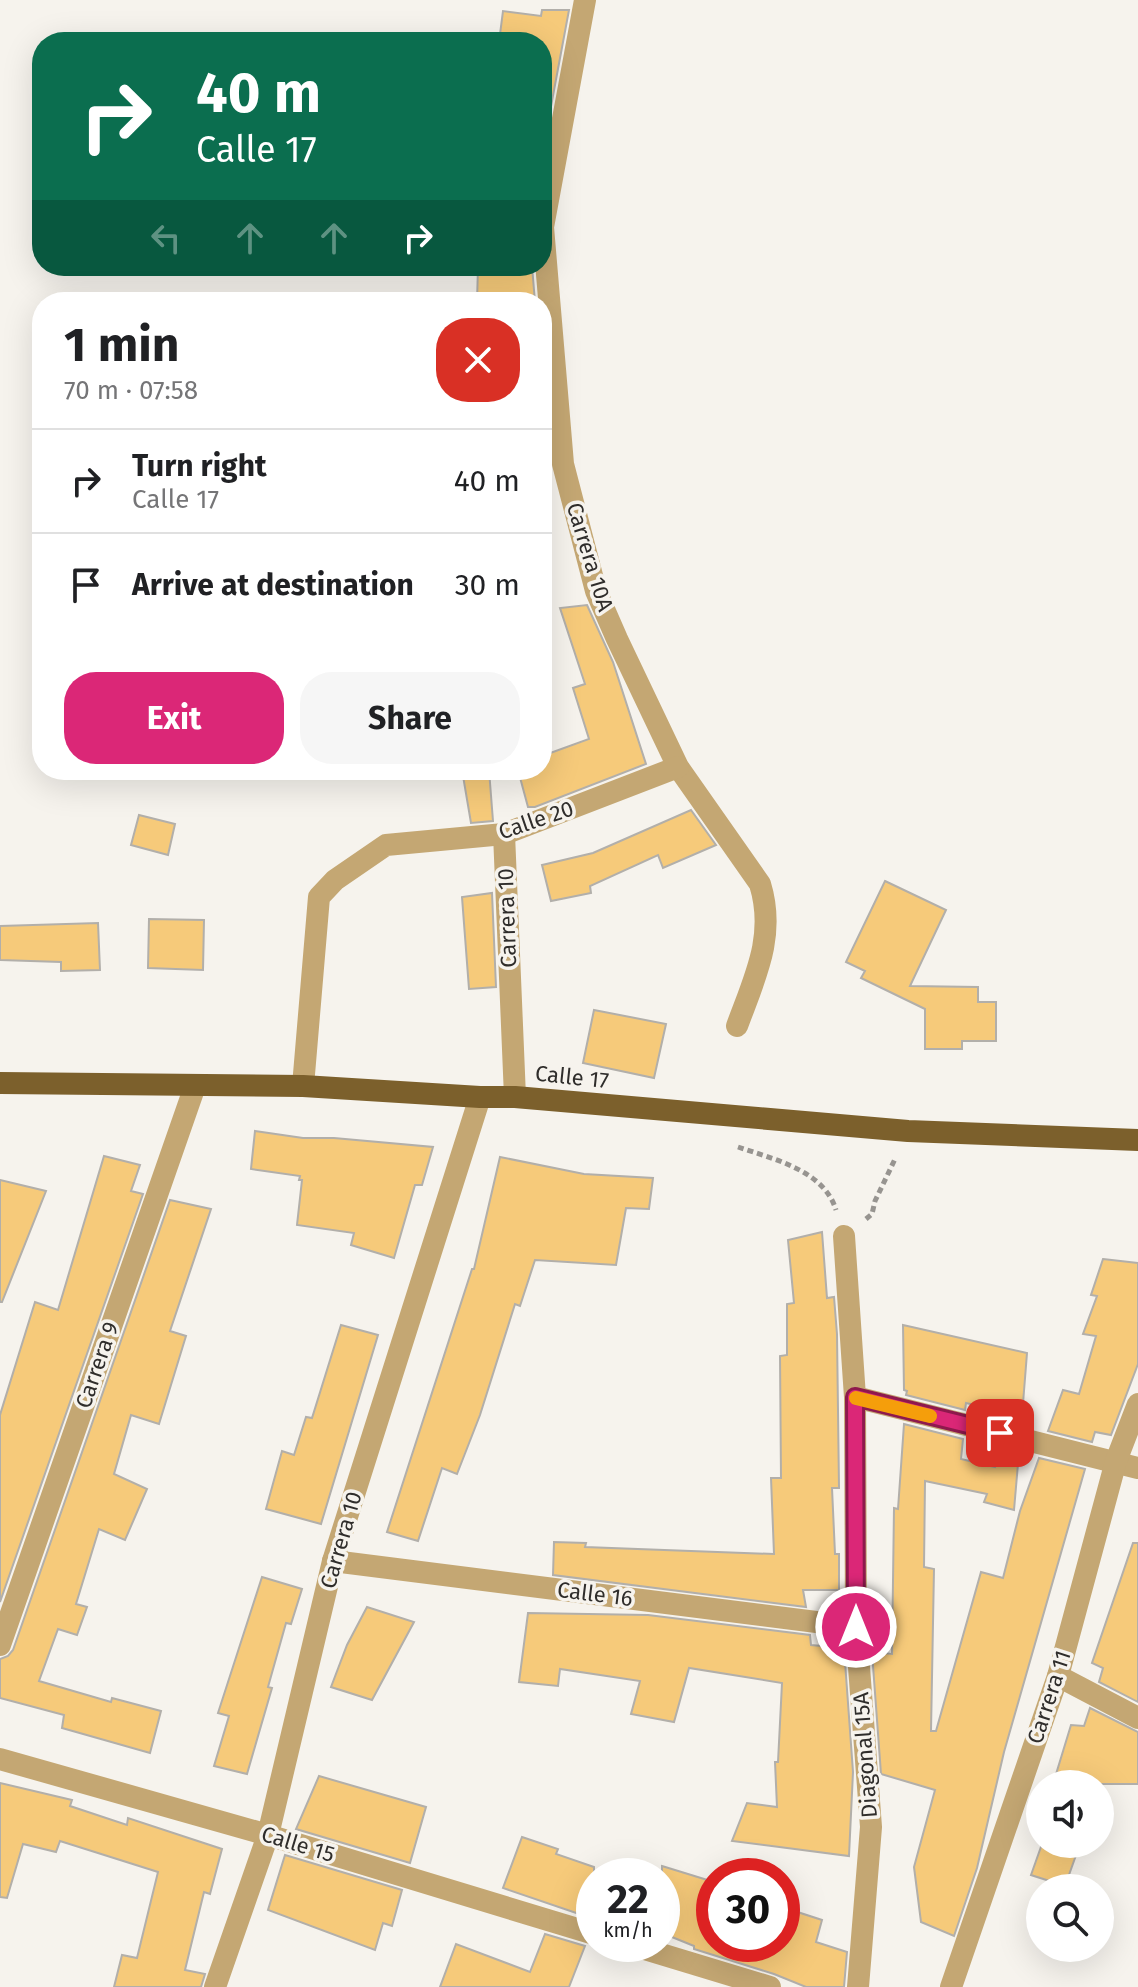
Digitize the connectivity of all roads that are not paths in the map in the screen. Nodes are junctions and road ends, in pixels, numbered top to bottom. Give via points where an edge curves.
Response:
1 (585, 0) edge
2 (552, 178) edge
3 (552, 334) edge
4 (678, 767) junction
5 (504, 834) junction
6 (737, 1026) dead end
7 (0, 1083) edge
8 (195, 1086) junction
9 (303, 1086) junction
10 (480, 1097) junction
11 (515, 1097) junction
12 (1138, 1140) edge
13 (844, 1236) road end
14 (855, 1397) junction
15 (1138, 1404) edge
16 (1116, 1461) junction
17 (1138, 1468) edge
18 (333, 1561) junction
19 (856, 1627) junction
20 (0, 1645) edge
21 (1058, 1676) junction
22 (1138, 1718) edge
23 (0, 1759) edge
24 (268, 1835) junction
25 (576, 1929) edge
26 (680, 1960) edge
27 (215, 1987) edge
28 (770, 1987) edge
29 (858, 1987) edge
30 (951, 1987) edge

1 - 2 street, Carrera 10A
3 - 4 street, Carrera 10A via 563,464 596,591
4 - 5 street, Calle 20
4 - 6 street, Carrera 10A via 760,884 766,906 761,958
5 - 9 street, Calle 20 via 386,845 319,897
5 - 11 street, Carrera 10
7 - 8 highway, Calle 17
8 - 9 highway, Calle 17
8 - 20 street, Carrera 9
9 - 10 highway, Calle 17
10 - 11 highway, Calle 17
10 - 18 street, Carrera 10
11 - 12 highway, Calle 17 via 908,1131
13 - 14 street, Diagonal 15A
14 - 16 street
14 - 19 street, Diagonal 15A
15 - 16 street, Carrera 11
16 - 17 street
16 - 21 street, Carrera 11
18 - 19 street, Calle 16
18 - 24 street, Carrera 10
19 - 29 street, Diagonal 15A via 871,1827
21 - 22 street
21 - 30 street, Carrera 11
23 - 24 street, Calle 15
24 - 25 street, Calle 15
24 - 27 street, Carrera 10
26 - 28 street

